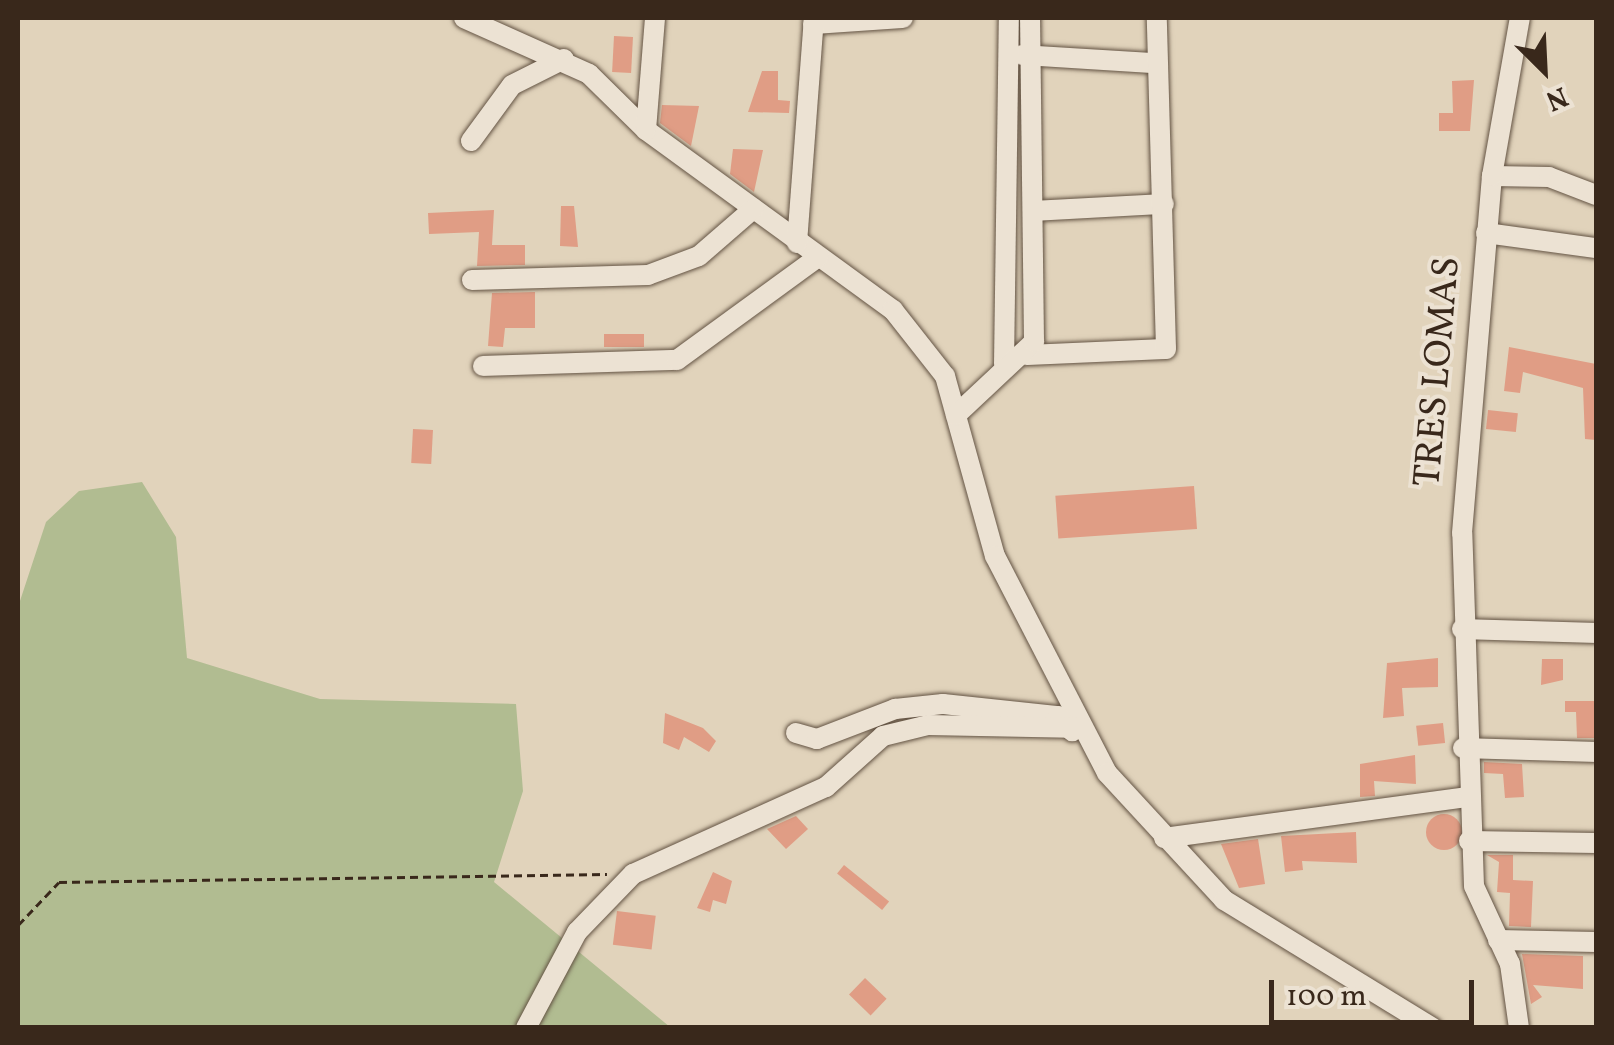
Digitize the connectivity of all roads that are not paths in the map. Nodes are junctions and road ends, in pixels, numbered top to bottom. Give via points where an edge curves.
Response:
1 (464, 18) edge
2 (655, 18) edge
3 (904, 18) edge
4 (1010, 18) edge
5 (1030, 18) edge
6 (1157, 18) edge
7 (1520, 18) edge
8 (814, 21) edge
9 (1020, 55) junction
10 (564, 59) junction
11 (1154, 63) junction
12 (646, 130) junction
13 (470, 141) dead end
14 (1492, 176) junction
15 (1596, 194) edge
16 (1164, 204) junction
17 (754, 209) junction
18 (1033, 211) junction
19 (1486, 233) junction
20 (796, 243) junction
21 (1596, 248) edge
22 (818, 258) junction
23 (472, 280) dead end
24 (1026, 356) junction
25 (1004, 364) junction
26 (483, 366) dead end
27 (956, 414) junction
28 (1462, 629) junction
29 (1596, 634) edge
30 (1078, 729) junction
31 (796, 733) dead end
32 (1462, 742) junction
33 (1596, 752) edge
34 (1468, 797) junction
35 (1164, 838) junction
36 (1470, 841) junction
37 (1596, 843) edge
38 (1498, 940) junction
39 (1596, 942) edge
40 (526, 1028) edge
41 (1434, 1028) edge
42 (1520, 1028) edge

1 - 10 street
2 - 12 street
3 - 8 street
4 - 9 street
5 - 9 street
6 - 11 street
7 - 14 street, TRES LOMAS
8 - 20 street
9 - 11 street
9 - 18 street
9 - 25 street
10 - 12 street
10 - 13 street via 512,86
11 - 16 street
12 - 17 street
14 - 15 street via 1549,177
14 - 19 street, TRES LOMAS
16 - 18 street
16 - 24 street via 1166,349
17 - 20 street
17 - 23 street via 698,256 648,275
18 - 24 street via 1034,342
19 - 21 street
19 - 28 street, TRES LOMAS
20 - 22 street
22 - 26 street via 677,360
22 - 27 street via 923,342
24 - 25 street
25 - 27 street
27 - 30 street via 995,556
28 - 29 street
28 - 32 street, TRES LOMAS
30 - 31 street via 1058,716 943,704 895,709 817,739
30 - 35 street
30 - 40 street via 900,728 826,787 632,874 578,932
32 - 33 street
32 - 34 street, TRES LOMAS
34 - 35 street
34 - 36 street, TRES LOMAS
35 - 41 street via 1224,900
36 - 37 street
36 - 38 street, TRES LOMAS via 1474,886
38 - 39 street
38 - 42 street, TRES LOMAS

